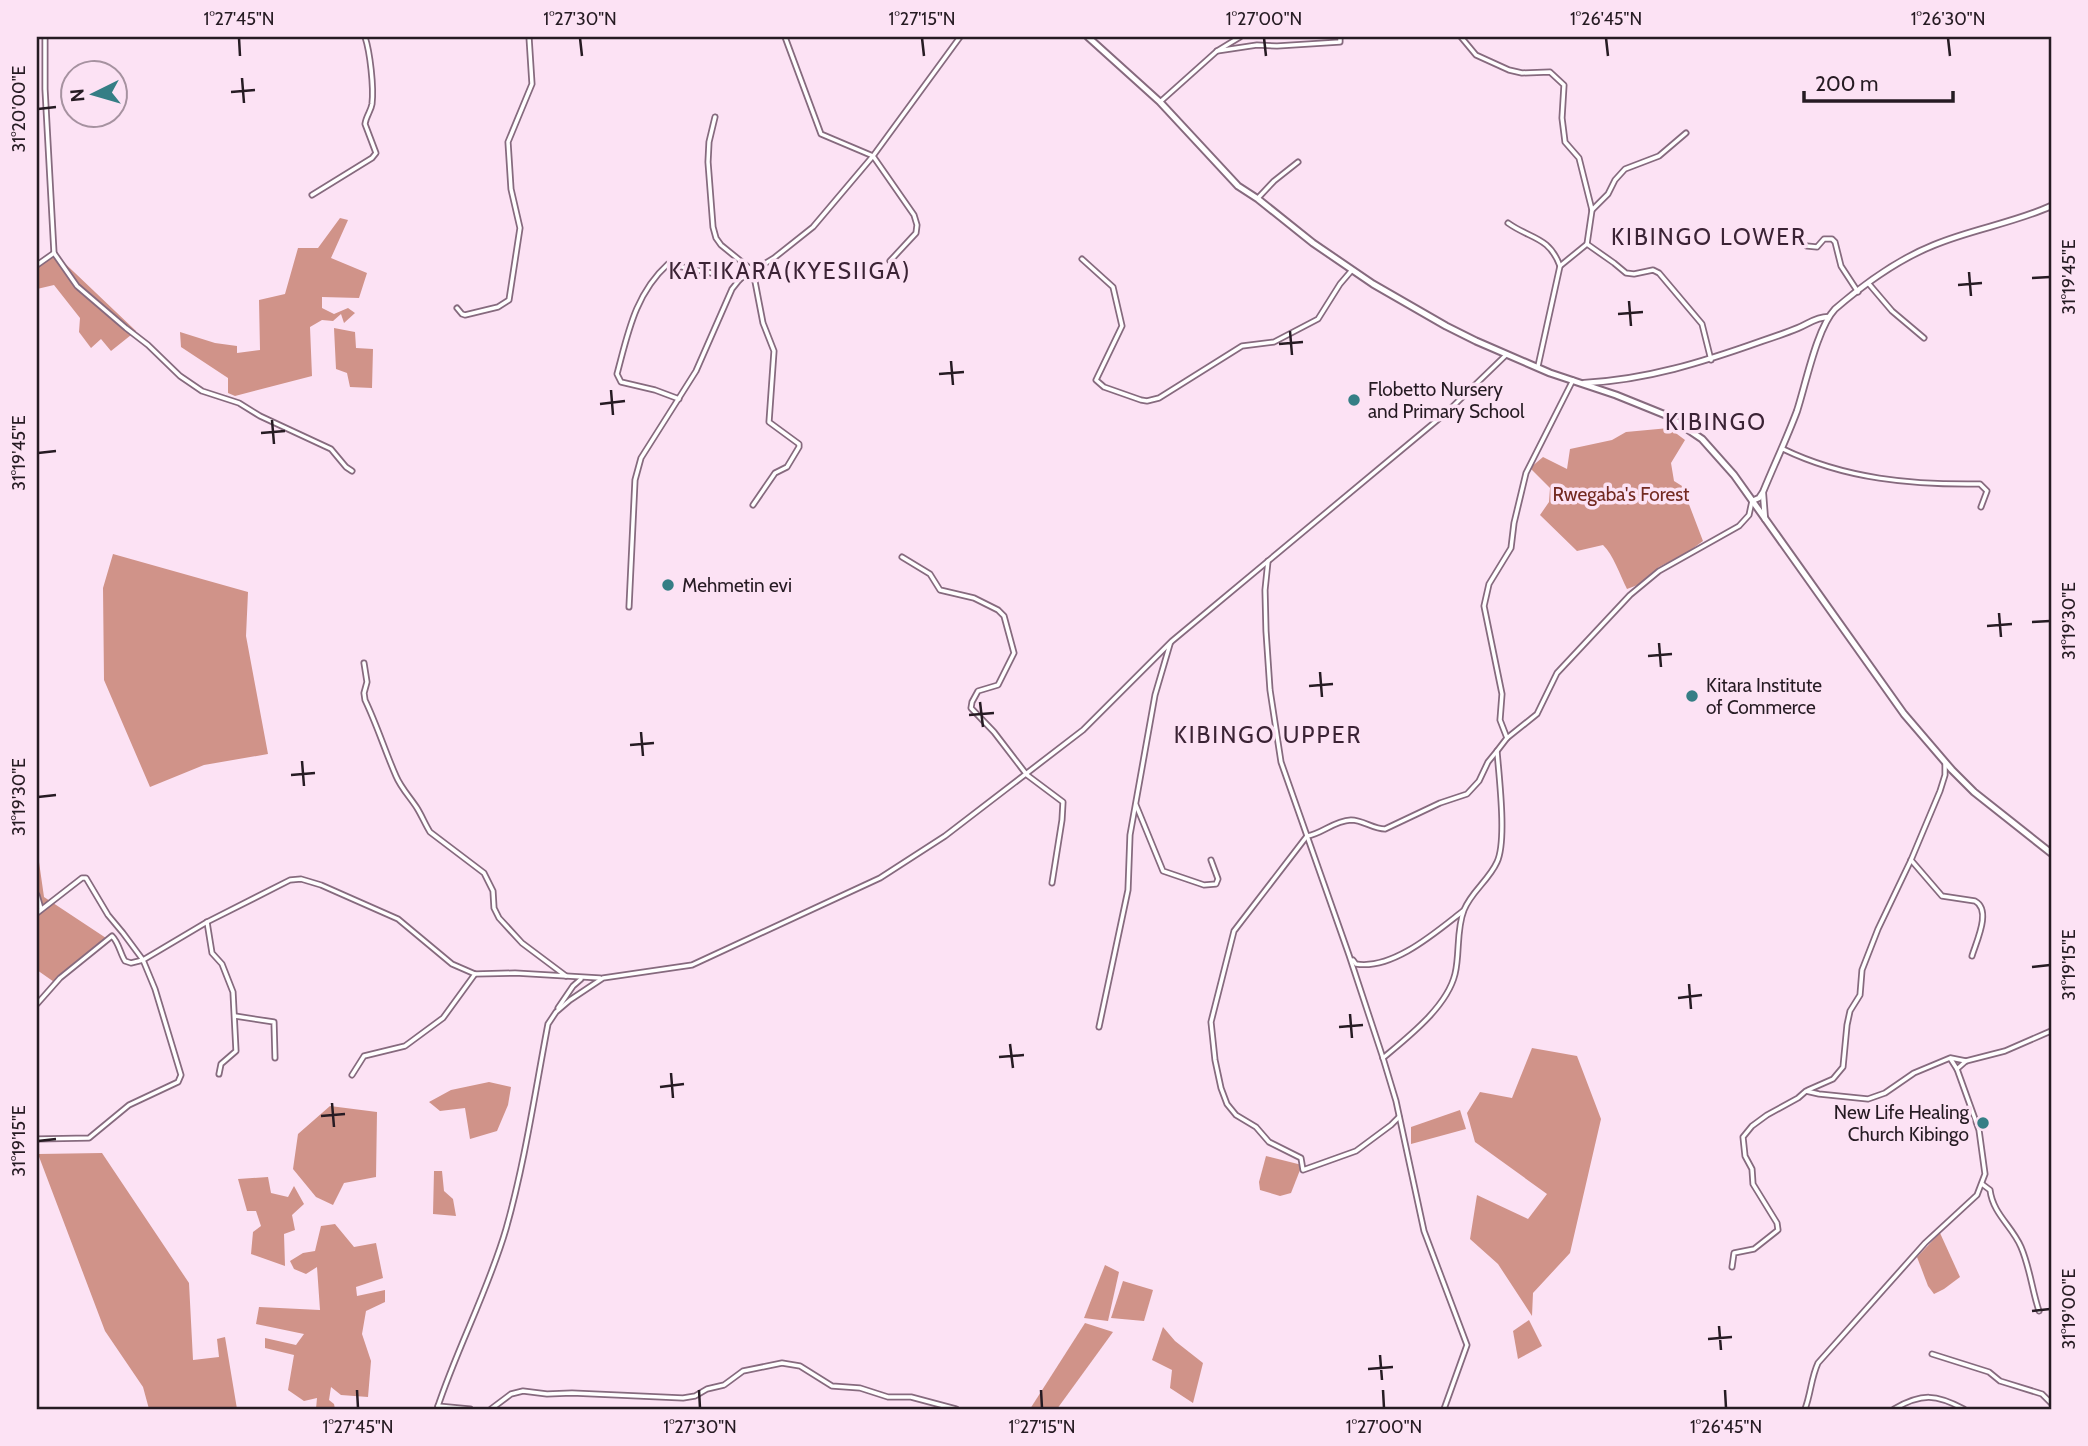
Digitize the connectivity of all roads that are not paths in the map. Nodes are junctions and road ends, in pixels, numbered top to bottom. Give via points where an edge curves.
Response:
1 (45, 37) edge
2 (365, 37) edge
3 (529, 37) edge
4 (785, 37) edge
5 (960, 37) edge
6 (1088, 37) edge
7 (1240, 37) edge
8 (1340, 37) edge
9 (1461, 37) edge
10 (1217, 51) junction
11 (1160, 102) junction
12 (715, 117) dead end
13 (1686, 133) dead end
14 (873, 156) junction
15 (1298, 162) dead end
16 (312, 195) dead end
17 (1258, 199) junction
18 (2051, 206) edge
19 (1592, 210) junction
20 (1508, 223) dead end
21 (1587, 244) junction
22 (1807, 246) dead end
23 (54, 253) junction
24 (1082, 259) dead end
25 (890, 261) dead end
26 (37, 265) edge
27 (1560, 266) junction
28 (1352, 270) junction
29 (753, 271) junction
30 (740, 279) junction
31 (1869, 284) junction
32 (1858, 292) junction
33 (457, 308) dead end
34 (1828, 317) junction
35 (1924, 338) dead end
36 (1506, 355) junction
37 (1711, 359) junction
38 (1538, 366) junction
39 (1573, 380) junction
40 (1582, 383) junction
41 (679, 399) junction
42 (1783, 449) junction
43 (352, 471) dead end
44 (1763, 492) junction
45 (1752, 501) junction
46 (753, 505) dead end
47 (1981, 507) dead end
48 (1765, 520) junction
49 (902, 556) dead end
50 (1268, 560) junction
51 (629, 607) dead end
52 (1172, 641) junction
53 (364, 663) dead end
54 (1507, 738) junction
55 (1497, 751) junction
56 (1944, 761) junction
57 (1027, 775) junction
58 (1135, 803) junction
59 (1307, 836) junction
60 (2051, 853) edge
61 (1211, 860) dead end
62 (1912, 860) junction
63 (1052, 883) dead end
64 (37, 895) edge
65 (39, 911) edge
66 (1464, 911) junction
67 (206, 922) junction
68 (1349, 955) junction
69 (1972, 956) dead end
70 (143, 960) junction
71 (475, 974) junction
72 (568, 977) junction
73 (582, 977) junction
74 (603, 978) junction
75 (37, 1004) edge
76 (556, 1012) junction
77 (235, 1016) junction
78 (1098, 1027) dead end
79 (2051, 1031) edge
80 (275, 1058) dead end
81 (1383, 1058) junction
82 (1950, 1058) junction
83 (1966, 1061) junction
84 (1957, 1069) junction
85 (219, 1074) dead end
86 (352, 1075) dead end
87 (1806, 1091) junction
88 (1399, 1117) junction
89 (37, 1139) edge
90 (1982, 1184) junction
91 (1732, 1266) dead end
92 (2039, 1311) dead end
93 (1932, 1354) dead end
94 (2051, 1403) edge
95 (437, 1407) edge
96 (470, 1409) edge
97 (491, 1409) edge
98 (956, 1409) edge
99 (1444, 1409) edge
100 (1805, 1409) edge
101 (1894, 1409) edge
102 (1964, 1409) edge

1 - 23 street
2 - 16 street via 372,99 365,124 376,153
3 - 33 street via 532,84 508,142 511,189 520,228 509,300 465,315
4 - 14 street via 821,134
5 - 14 street
6 - 11 main road
7 - 10 street
8 - 10 street via 1340,42
9 - 19 street via 1476,55 1497,65 1518,72 1554,73 1562,82 1564,142 1579,158
10 - 11 street
11 - 17 main road via 1238,186
12 - 29 street via 708,162 713,227 721,245
13 - 19 street via 1659,156 1625,169
14 - 25 street via 914,215 916,225 916,233
14 - 29 street via 813,227
15 - 17 street
17 - 28 main road
18 - 31 street via 1933,245
19 - 21 street
20 - 27 street via 1546,244
21 - 27 street
21 - 37 street via 1626,273 1659,273 1700,321
22 - 32 street via 1817,247 1824,239 1832,239 1841,266
23 - 26 street
23 - 43 street via 78,286 180,376 202,391 239,403 331,449
24 - 28 street via 1113,287 1122,326 1096,380 1147,401 1160,398 1242,346 1274,342 1318,320
27 - 38 street
28 - 36 main road via 1446,326
29 - 30 street
29 - 46 street via 763,323 774,351 769,422 799,447
30 - 41 street
30 - 41 street via 668,264 636,306 618,378
31 - 32 street
31 - 35 street
32 - 34 street
34 - 37 street
34 - 42 street
36 - 38 main road
36 - 50 street via 1447,412
37 - 40 street via 1637,378
38 - 39 main road
39 - 40 main road
39 - 54 street via 1529,465 1511,548 1484,598 1502,694 1499,715
40 - 45 main road via 1685,426 1718,455
41 - 51 street via 637,469
42 - 44 street
42 - 47 street via 1815,463 1870,477 1980,484 1987,491
44 - 45 street
44 - 48 street
45 - 48 main road
45 - 54 street via 1749,515 1739,526 1659,571 1630,595 1557,673 1537,714
48 - 56 main road via 1903,714
49 - 57 street via 930,574 940,590 974,598 1003,616 1013,656 998,685 978,691 971,708
50 - 52 street
50 - 59 street via 1270,690 1283,769
52 - 57 street via 1083,730
52 - 58 street via 1158,679
53 - 72 street via 365,700 399,782 426,825 485,873 499,918 522,943
54 - 55 street
55 - 59 street via 1471,791 1459,798 1385,830 1347,820
55 - 66 street via 1501,852
56 - 60 main road
56 - 62 street via 1945,775
57 - 63 street via 1063,802
57 - 74 street via 880,878 692,965
58 - 61 street via 1163,871 1204,885 1216,884 1219,879
58 - 78 street via 1129,880
59 - 68 street
59 - 88 street via 1232,935 1211,1022 1224,1099 1269,1142 1301,1158 1303,1170 1351,1153
62 - 69 street via 1942,896 1975,901 1982,907
62 - 87 street via 1862,970 1860,995 1847,1026 1843,1067 1833,1079
64 - 65 street
65 - 70 street via 86,878
66 - 68 street via 1388,961 1356,964
66 - 81 street via 1455,974 1443,1000
67 - 70 street
67 - 71 street via 279,885 301,879 398,919 452,964
67 - 77 street via 212,953 232,987
68 - 81 street
70 - 75 street via 125,961 112,936 60,978
70 - 89 street via 180,1080 129,1105 89,1138
71 - 72 street
71 - 86 street via 443,1018 405,1046 364,1056
72 - 73 street
73 - 74 street
73 - 76 street
74 - 76 street
76 - 95 street via 548,1024 505,1230
77 - 80 street via 274,1022
77 - 85 street via 236,1051 221,1063
79 - 83 street via 2005,1051
81 - 88 street
82 - 83 street
82 - 84 street
82 - 87 street via 1868,1099
83 - 84 street
84 - 90 street via 1979,1130 1985,1174
87 - 91 street via 1767,1115 1743,1137 1753,1184 1778,1230 1754,1249 1734,1253
88 - 99 street via 1424,1231 1467,1345
90 - 92 street via 1990,1190 1994,1209 2021,1245
90 - 100 street via 1977,1195 1925,1242 1818,1363
93 - 94 street via 1989,1372 2000,1381 2042,1394
95 - 96 street
97 - 98 street via 523,1391 683,1398 724,1385 743,1371 782,1363 800,1366 832,1386 911,1397
101 - 102 street via 1928,1397 1946,1399

